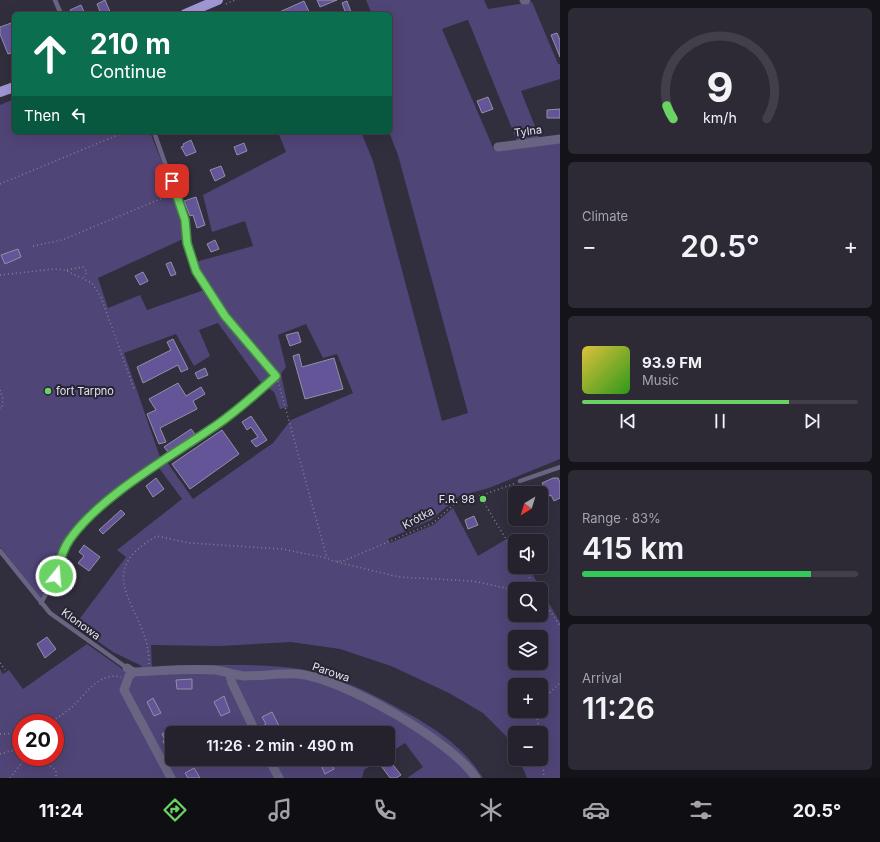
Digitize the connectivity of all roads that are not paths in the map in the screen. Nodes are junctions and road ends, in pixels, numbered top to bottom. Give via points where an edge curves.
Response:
1 (55, 0) edge
2 (218, 0) edge
3 (60, 12) edge
4 (190, 12) edge
5 (12, 87) edge
6 (0, 92) edge
7 (155, 134) edge
8 (560, 139) edge
9 (498, 147) dead end
10 (560, 467) edge
11 (520, 482) road end
12 (0, 551) edge
13 (40, 603) junction
14 (130, 672) junction
15 (230, 675) junction
16 (253, 726) edge
17 (273, 766) edge
18 (171, 778) edge
19 (279, 778) edge
20 (476, 778) edge

1 - 3 lane
2 - 4 main road
5 - 6 main road
7 - 13 lane via 185,220 187,243 196,271 225,316 276,376 219,424 118,492 86,520 69,540 56,576
8 - 9 street, Tylna
10 - 11 lane
12 - 13 lane, Klonowa
13 - 14 lane, Klonowa
14 - 15 street, Parowa via 214,670
14 - 18 street via 124,690
15 - 16 street
15 - 20 street, Parowa via 298,674 335,685 368,700 430,736 466,765
17 - 19 street

